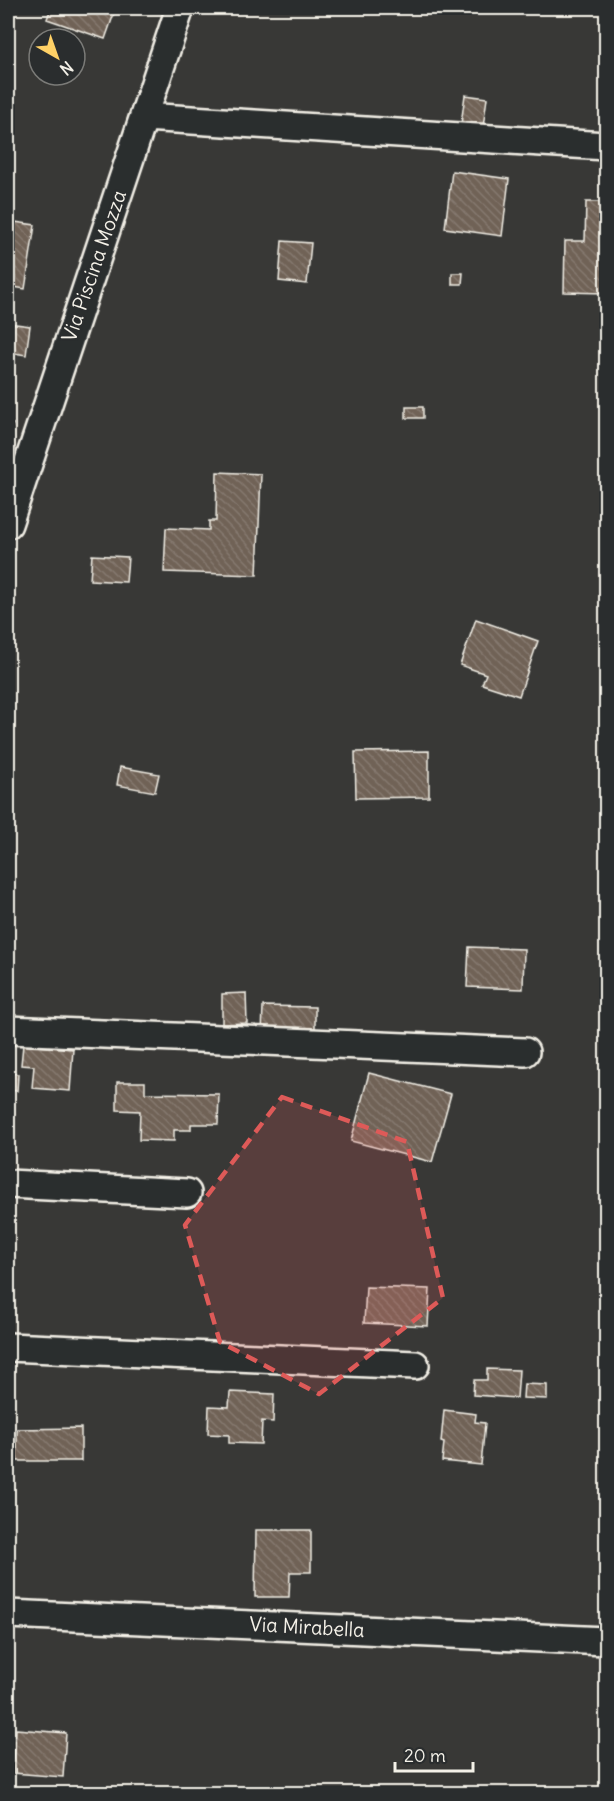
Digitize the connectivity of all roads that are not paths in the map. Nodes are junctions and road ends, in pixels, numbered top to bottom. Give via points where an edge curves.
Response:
1 (180, 8) edge
2 (144, 117) junction
3 (606, 146) edge
4 (8, 524) edge
5 (8, 1030) edge
6 (525, 1052) dead end
7 (8, 1184) edge
8 (187, 1193) dead end
9 (8, 1347) edge
10 (415, 1365) dead end
11 (8, 1614) edge
12 (606, 1641) edge

1 - 2 street, Via Piscina Mozza
2 - 3 street
2 - 4 street, Via Piscina Mozza
5 - 6 street
7 - 8 street
9 - 10 street
11 - 12 street, Via Mirabella

